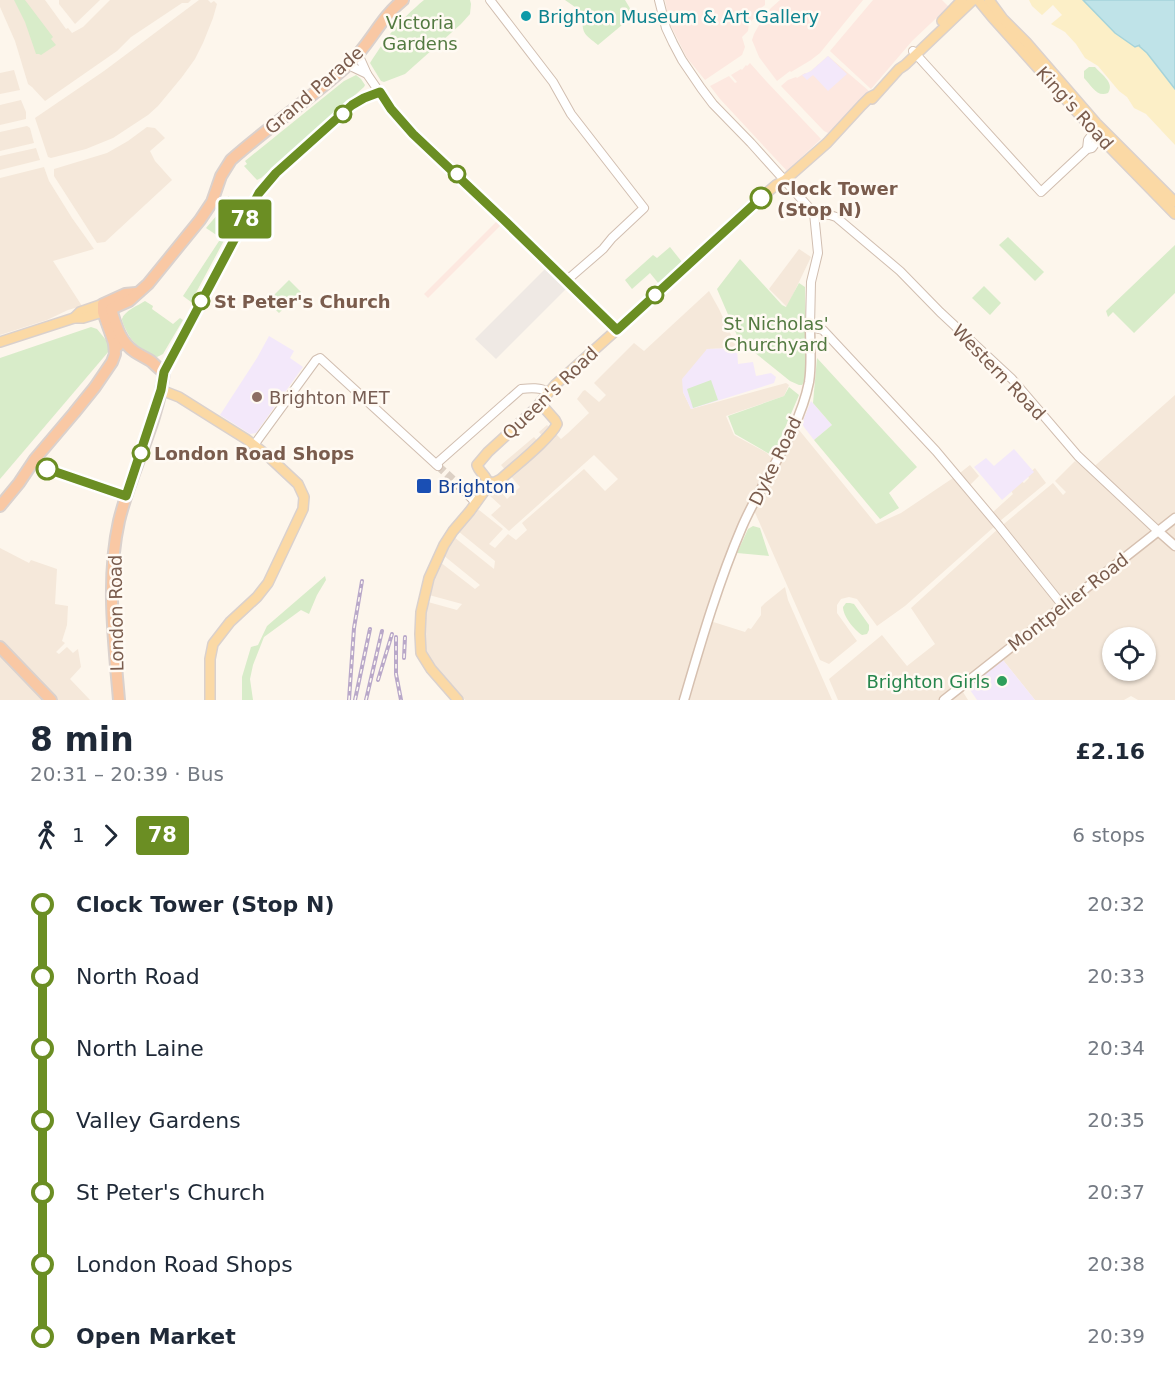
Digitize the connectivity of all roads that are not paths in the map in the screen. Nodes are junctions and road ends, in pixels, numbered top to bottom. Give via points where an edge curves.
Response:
1 (403, 0) edge
2 (490, 0) edge
3 (659, 0) edge
4 (973, 0) edge
5 (978, 0) edge
6 (989, 0) edge
7 (960, 6) edge
8 (914, 53) junction
9 (358, 54) junction
10 (348, 65) junction
11 (367, 74) junction
12 (1099, 131) junction
13 (785, 180) junction
14 (1175, 202) edge
15 (814, 213) junction
16 (1175, 214) edge
17 (566, 281) junction
18 (106, 307) junction
19 (810, 327) junction
20 (617, 330) junction
21 (0, 342) edge
22 (114, 343) junction
23 (160, 369) junction
24 (161, 390) junction
25 (548, 392) junction
26 (540, 403) junction
27 (254, 446) junction
28 (488, 483) junction
29 (460, 486) tunnel mouth
30 (476, 503) junction
31 (0, 506) edge
32 (1175, 518) edge
33 (1158, 531) junction
34 (1175, 546) edge
35 (1063, 606) junction
36 (0, 647) edge
37 (51, 700) edge
38 (119, 700) edge
39 (210, 700) edge
40 (458, 700) edge
41 (684, 700) edge
42 (944, 700) edge

1 - 9 highway, Grand Parade
2 - 17 street via 644,208
3 - 13 street via 666,28 701,88
4 - 7 main road, Queen's Road
5 - 12 main road, King's Road
6 - 12 main road, King's Road
7 - 8 main road, Queen's Road
8 - 12 street via 1041,192 1092,148
8 - 13 main road, Queen's Road via 859,114
9 - 10 highway, Grand Parade
9 - 11 street
10 - 11 street
10 - 18 highway, Grand Parade via 228,164 209,207 148,284 129,301
11 - 17 street via 413,134
12 - 14 main road, King's Road
12 - 16 main road, King's Road
13 - 15 street
13 - 20 main road, Queen's Road
15 - 19 street, Dyke Road via 818,253 811,282
15 - 33 street, Western Road via 840,220 900,271 1012,379 1078,456
17 - 20 street
18 - 21 main road via 80,312 74,318
18 - 22 highway
18 - 23 highway via 132,350
19 - 35 street via 823,330 936,451
19 - 41 main road, Dyke Road via 807,390 795,423 742,528 711,610
20 - 25 main road, Queen's Road
22 - 23 highway via 151,368
22 - 31 highway via 114,357 106,372
23 - 24 highway, London Road
24 - 27 main road via 179,397
24 - 38 highway, London Road via 115,542 113,614
25 - 26 main road, Queen's Road
25 - 27 street via 521,389 437,465 319,358
26 - 28 main road, Queen's Road via 477,465
26 - 28 main road via 553,417 555,429 507,473
27 - 39 main road via 294,479 303,493 304,506 268,583 213,644
28 - 30 main road
29 - 30 street
30 - 40 main road via 438,557 421,612 421,652
32 - 33 main road, Montpelier Road
33 - 34 main road, Western Road
33 - 35 main road, Montpelier Road
35 - 42 main road, Montpelier Road
36 - 37 highway

